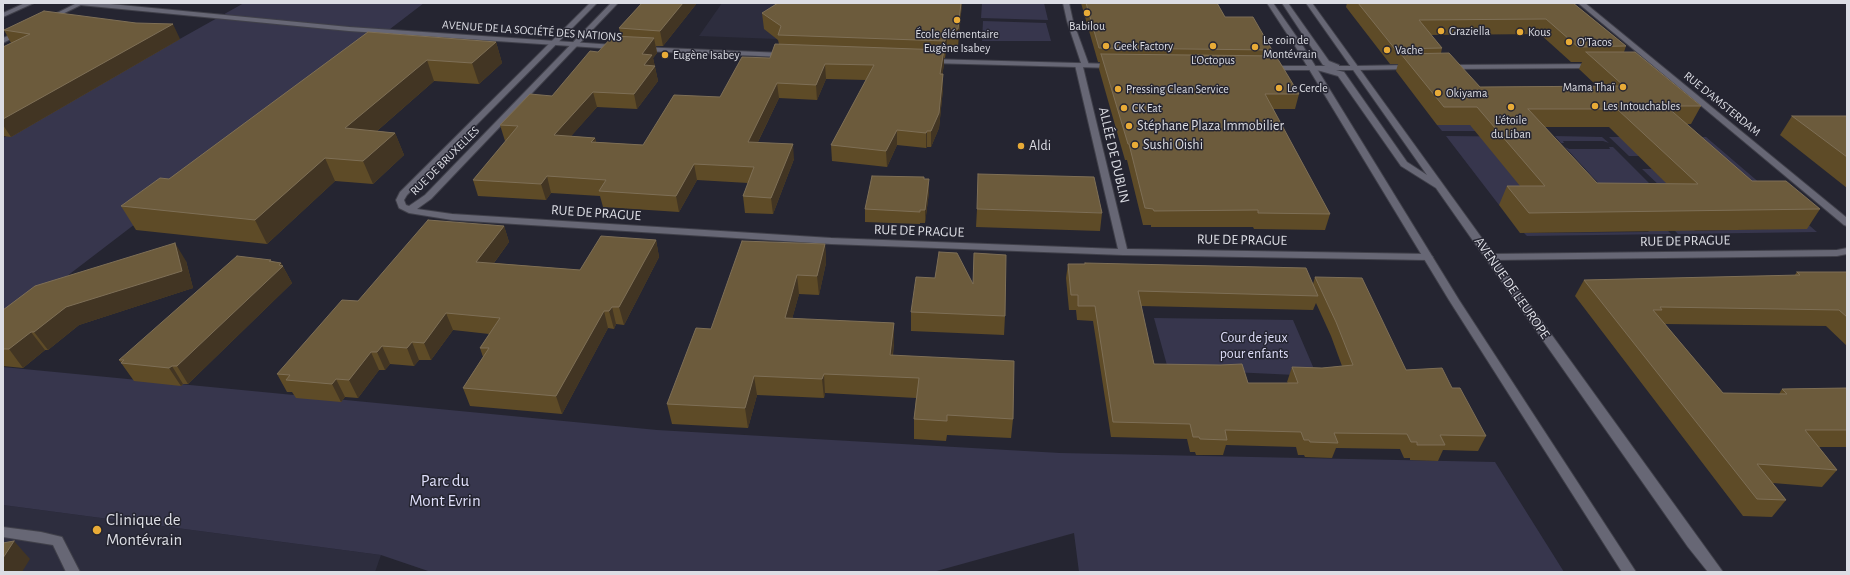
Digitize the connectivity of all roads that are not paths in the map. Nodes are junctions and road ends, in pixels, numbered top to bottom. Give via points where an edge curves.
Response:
1 (31, 3) edge
2 (81, 3) edge
3 (594, 3) edge
4 (615, 3) edge
5 (1066, 3) edge
6 (1270, 3) edge
7 (1285, 3) edge
8 (1309, 3) edge
9 (1581, 3) edge
10 (3, 15) edge
11 (42, 22) edge
12 (29, 28) edge
13 (3, 41) edge
14 (553, 44) junction
15 (575, 45) junction
16 (790, 56) edge
17 (921, 61) edge
18 (1082, 65) junction
19 (1604, 65) edge
20 (1642, 65) edge
21 (1656, 65) junction
22 (1123, 66) edge
23 (1421, 67) edge
24 (1437, 67) edge
25 (1260, 68) edge
26 (1316, 68) junction
27 (1340, 68) junction
28 (1355, 68) junction
29 (1441, 188) junction
30 (410, 210) junction
31 (1847, 223) edge
32 (1847, 251) edge
33 (1123, 252) junction
34 (1428, 257) junction
35 (1491, 257) junction
36 (3, 532) edge
37 (73, 572) edge
38 (1629, 572) edge
39 (1716, 572) edge

1 - 10 street
2 - 11 street
2 - 14 street, AVENUE DE LA SOCIÉTÉ DES NATIONS via 349,29
3 - 14 street, RUE DE BRUXELLES
4 - 15 street, RUE DE BRUXELLES
5 - 18 street, ALLÉE DE DUBLIN
6 - 26 street
7 - 27 street via 1326,63
8 - 28 street, AVENUE DE L'EUROPE
9 - 21 street, RUE D'AMSTERDAM
12 - 13 street
14 - 15 street, AVENUE DE LA SOCIÉTÉ DES NATIONS
14 - 30 street, RUE DE BRUXELLES via 403,194 400,200 402,206
15 - 16 street, AVENUE DE LA SOCIÉTÉ DES NATIONS
15 - 30 street, RUE DE BRUXELLES via 428,197
17 - 18 street
18 - 22 street
18 - 33 street, ALLÉE DE DUBLIN
19 - 24 street
20 - 21 street
21 - 31 street, RUE D'AMSTERDAM
23 - 28 street
25 - 26 street
26 - 27 street
26 - 29 street via 1342,74 1404,164
26 - 34 street
27 - 28 street
28 - 29 street, AVENUE DE L'EUROPE
29 - 35 street, AVENUE DE L'EUROPE
30 - 33 street, RUE DE PRAGUE via 452,217 831,241
32 - 35 street, RUE DE PRAGUE
33 - 34 street, RUE DE PRAGUE
34 - 38 street
35 - 39 street, AVENUE DE L'EUROPE
36 - 37 street via 41,537 57,542

